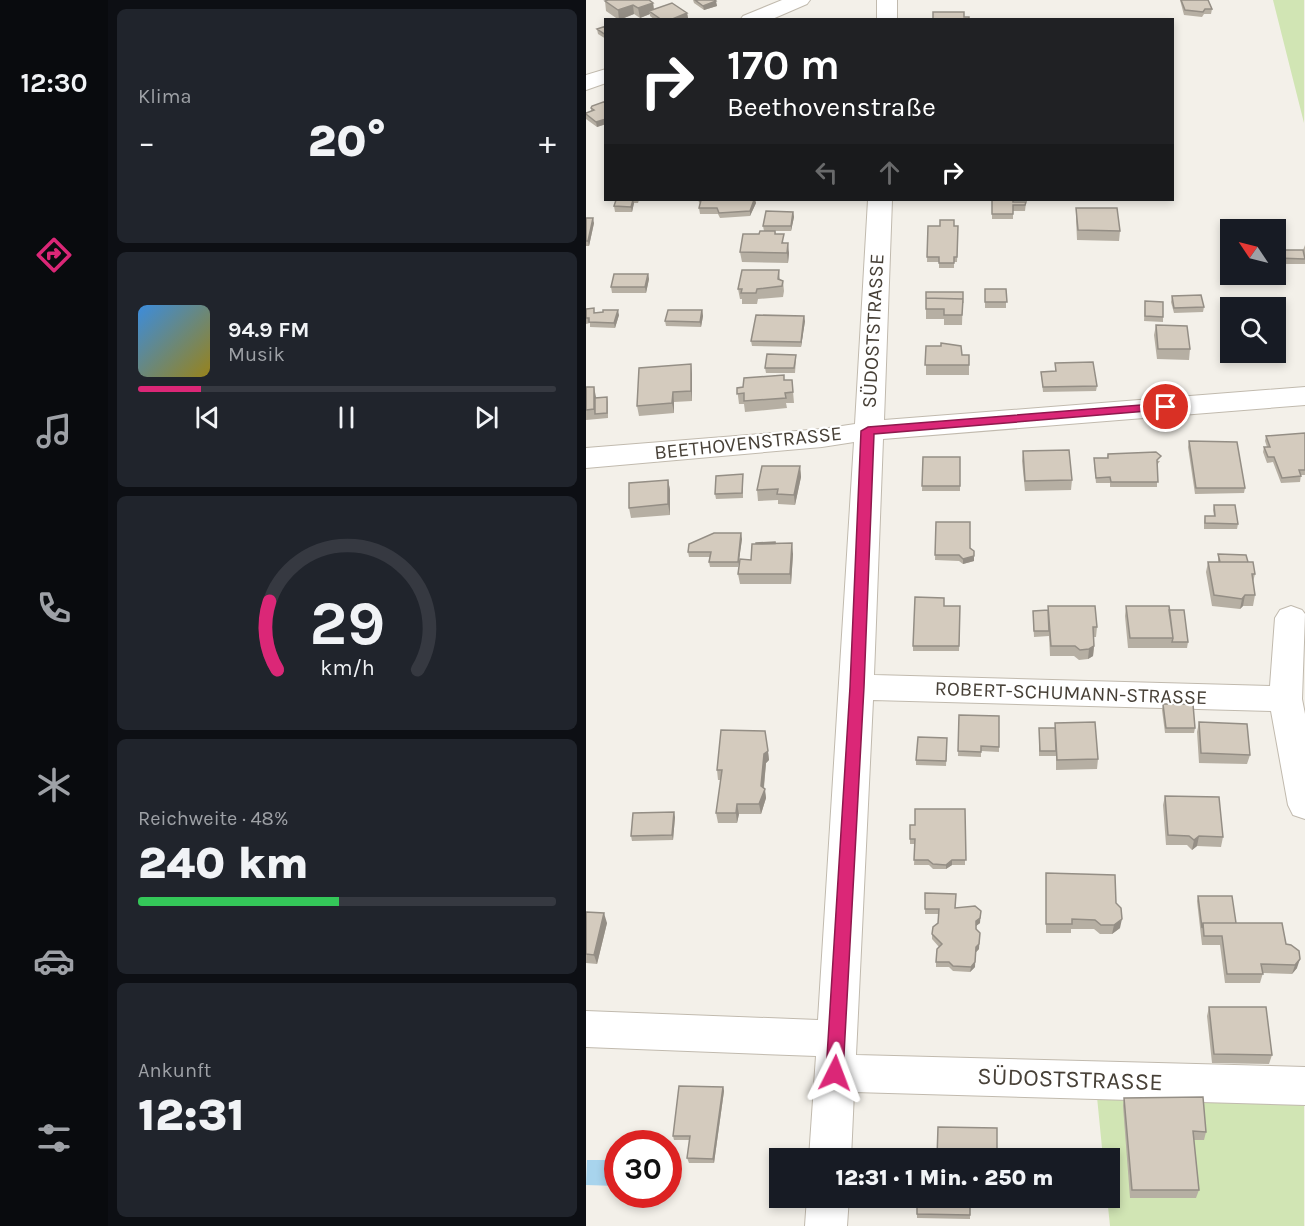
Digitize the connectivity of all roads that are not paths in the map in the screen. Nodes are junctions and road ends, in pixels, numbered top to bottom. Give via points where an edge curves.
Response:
1 (800, 0) edge
2 (887, 0) edge
3 (755, 18) edge
4 (887, 18) edge
5 (604, 76) edge
6 (586, 83) edge
7 (880, 201) edge
8 (1304, 396) edge
9 (868, 431) junction
10 (586, 458) edge
11 (1291, 618) dead end
12 (857, 687) junction
13 (1285, 699) junction
14 (1304, 805) edge
15 (586, 1029) edge
16 (836, 1056) junction
17 (1304, 1086) edge
18 (831, 1148) edge
19 (827, 1208) edge
20 (826, 1226) edge

1 - 3 street
2 - 4 street
5 - 6 street
7 - 9 street, SÜDOSTSTRASSE
8 - 9 street, BEETHOVENSTRASSE
9 - 10 street, BEETHOVENSTRASSE
9 - 12 street, SÜDOSTSTRASSE
11 - 13 street
12 - 13 street, ROBERT-SCHUMANN-STRASSE
12 - 16 street, SÜDOSTSTRASSE
13 - 14 street
15 - 16 street
16 - 17 street, SÜDOSTSTRASSE
16 - 18 street, SÜDOSTSTRASSE
19 - 20 street

